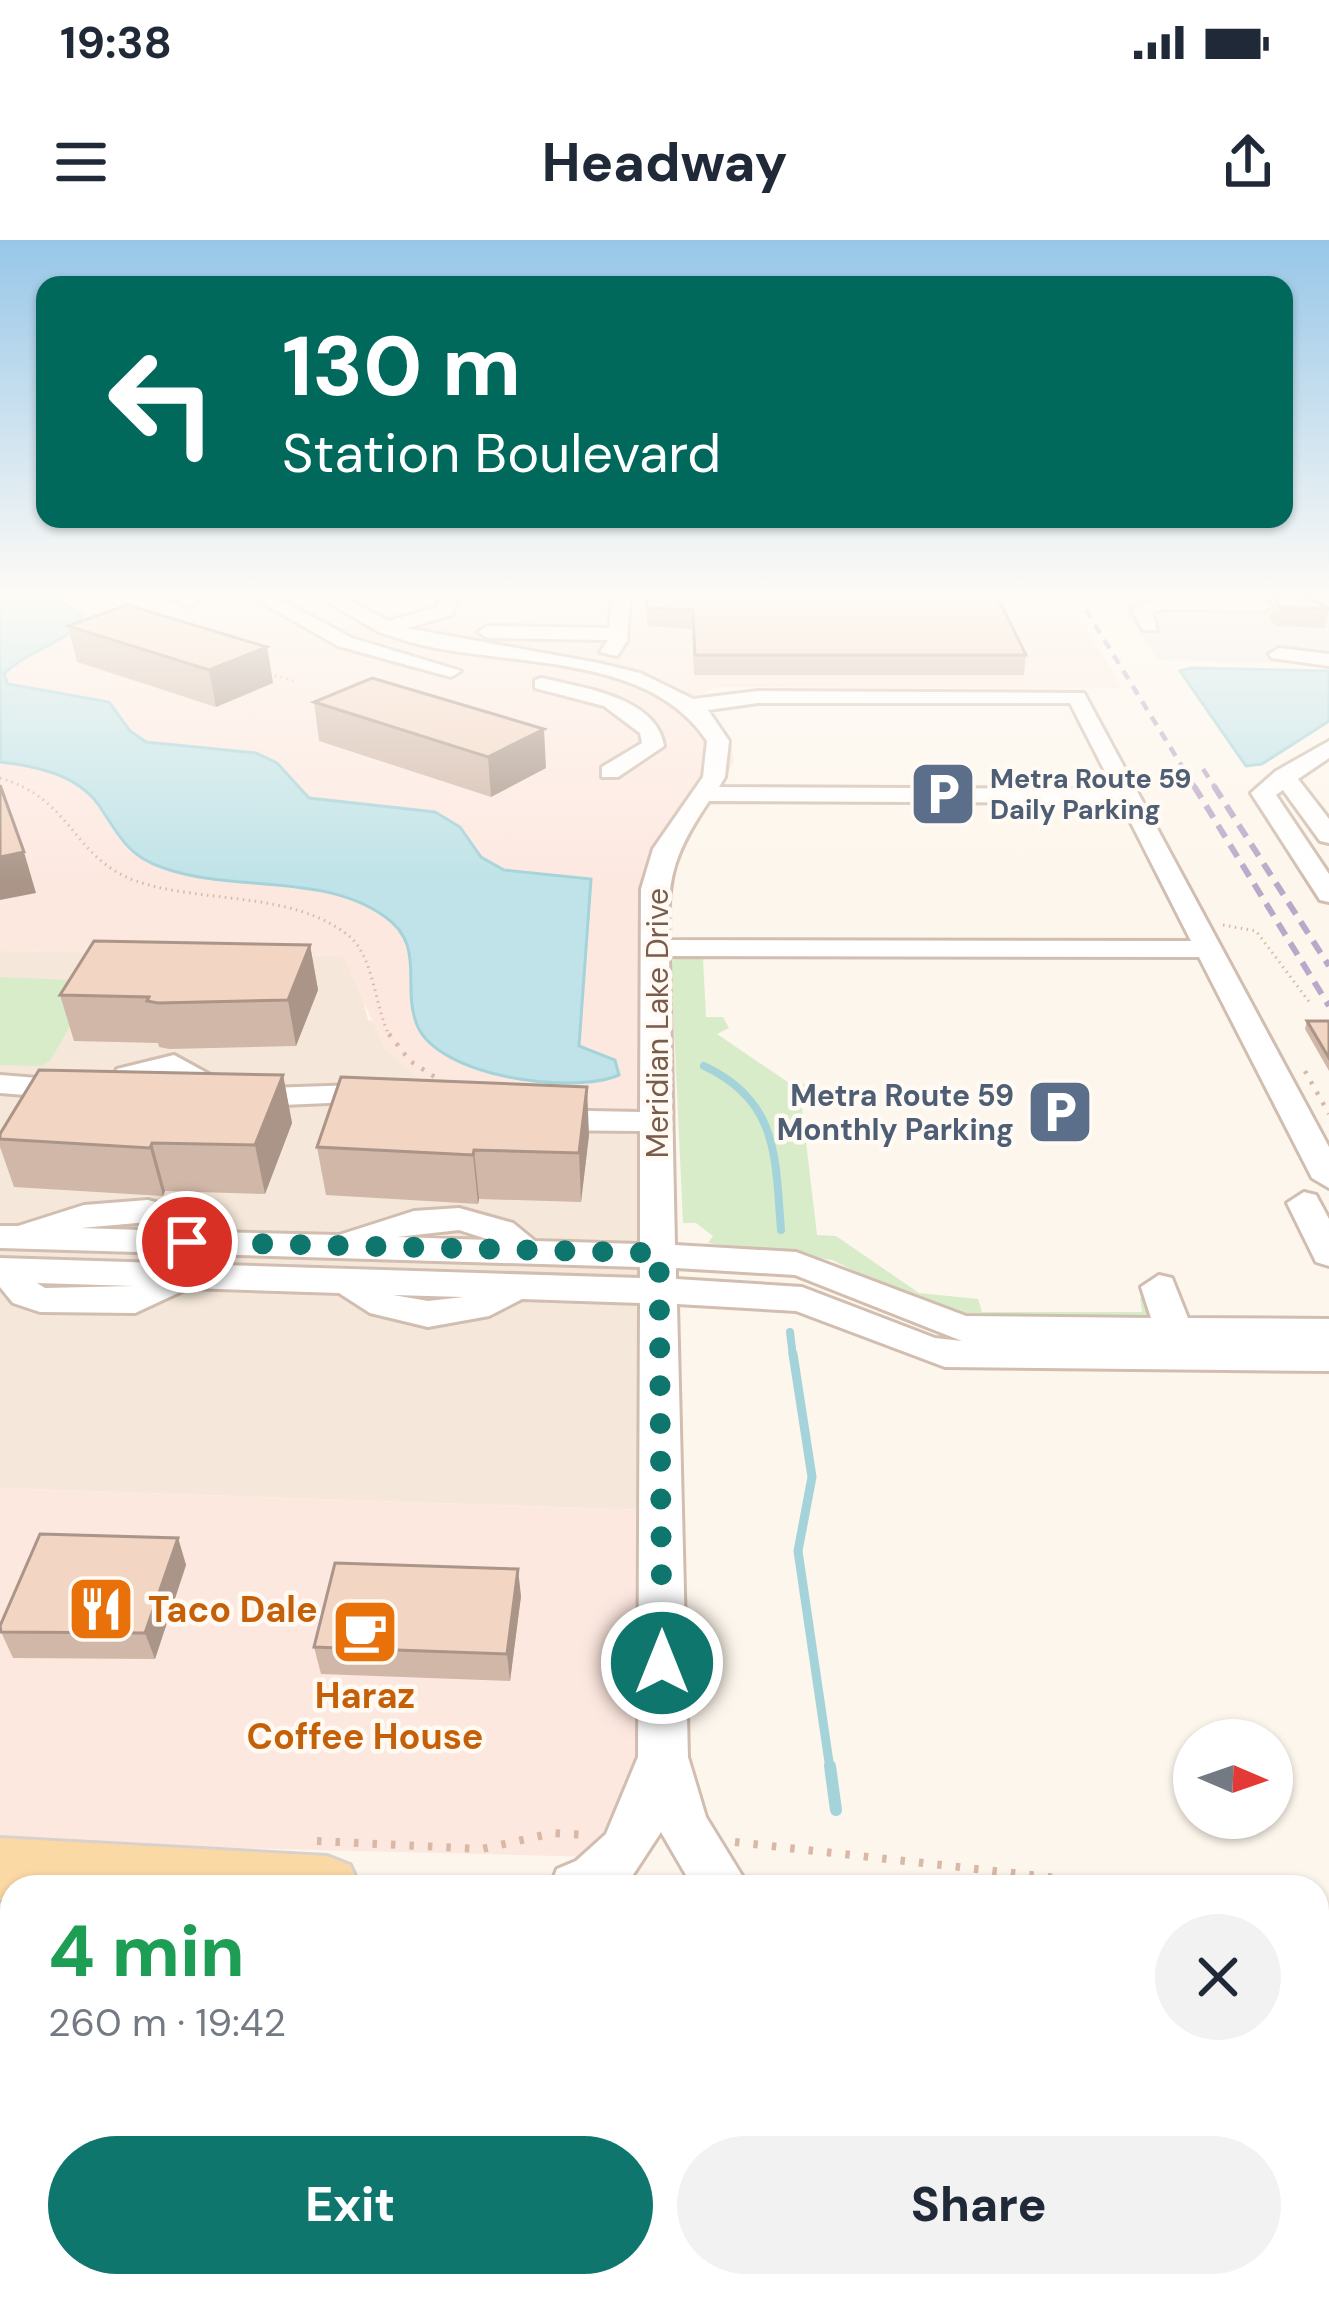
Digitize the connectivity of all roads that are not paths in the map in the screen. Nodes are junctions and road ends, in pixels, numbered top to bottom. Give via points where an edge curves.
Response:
1 (562, 690) edge
2 (660, 690) edge
3 (691, 706) junction
4 (1329, 748) edge
5 (610, 772) dead end
6 (1285, 776) junction
7 (703, 794) junction
8 (1129, 796) junction
9 (1329, 836) edge
10 (1329, 894) edge
11 (1216, 937) junction
12 (656, 948) junction
13 (0, 1084) edge
14 (326, 1091) junction
15 (441, 1093) edge
16 (46, 1094) junction
17 (502, 1116) edge
18 (656, 1122) junction
19 (1316, 1191) edge
20 (7, 1253) edge
21 (1329, 1254) edge
22 (193, 1258) junction
23 (345, 1262) junction
24 (522, 1267) junction
25 (659, 1272) junction
26 (1159, 1287) dead end
27 (1329, 1332) edge
28 (1179, 1345) junction
29 (1329, 1358) edge
30 (663, 1756) junction
31 (313, 1863) edge
32 (722, 1864) edge
33 (0, 1869) edge
34 (596, 1875) edge

1 - 5 street via 597,697 645,724 653,746
2 - 3 street
3 - 7 street, Meridian Lake Drive via 721,751
3 - 8 street via 770,697 1077,698
4 - 6 street
6 - 9 street
6 - 10 street via 1265,787 1264,797
7 - 8 street
7 - 12 street, Meridian Lake Drive via 658,869
8 - 11 street
11 - 12 street
11 - 19 street
12 - 18 street, Meridian Lake Drive
13 - 16 street
14 - 15 street
14 - 16 street via 282,1099
14 - 16 street via 287,1079 98,1076
17 - 18 street
18 - 25 street, Meridian Lake Drive
19 - 21 street
20 - 22 street
20 - 22 street via 26,1294 114,1303 135,1301
22 - 23 street
23 - 24 street
23 - 24 street via 364,1300 400,1311 485,1308
24 - 25 street
25 - 28 street via 806,1299 945,1354
25 - 30 street, Meridian Lake Drive
26 - 28 street
27 - 28 street
28 - 29 street
30 - 32 street, Meridian Lake Drive via 684,1827
30 - 34 street, Meridian Lake Drive via 634,1837
31 - 33 main road

